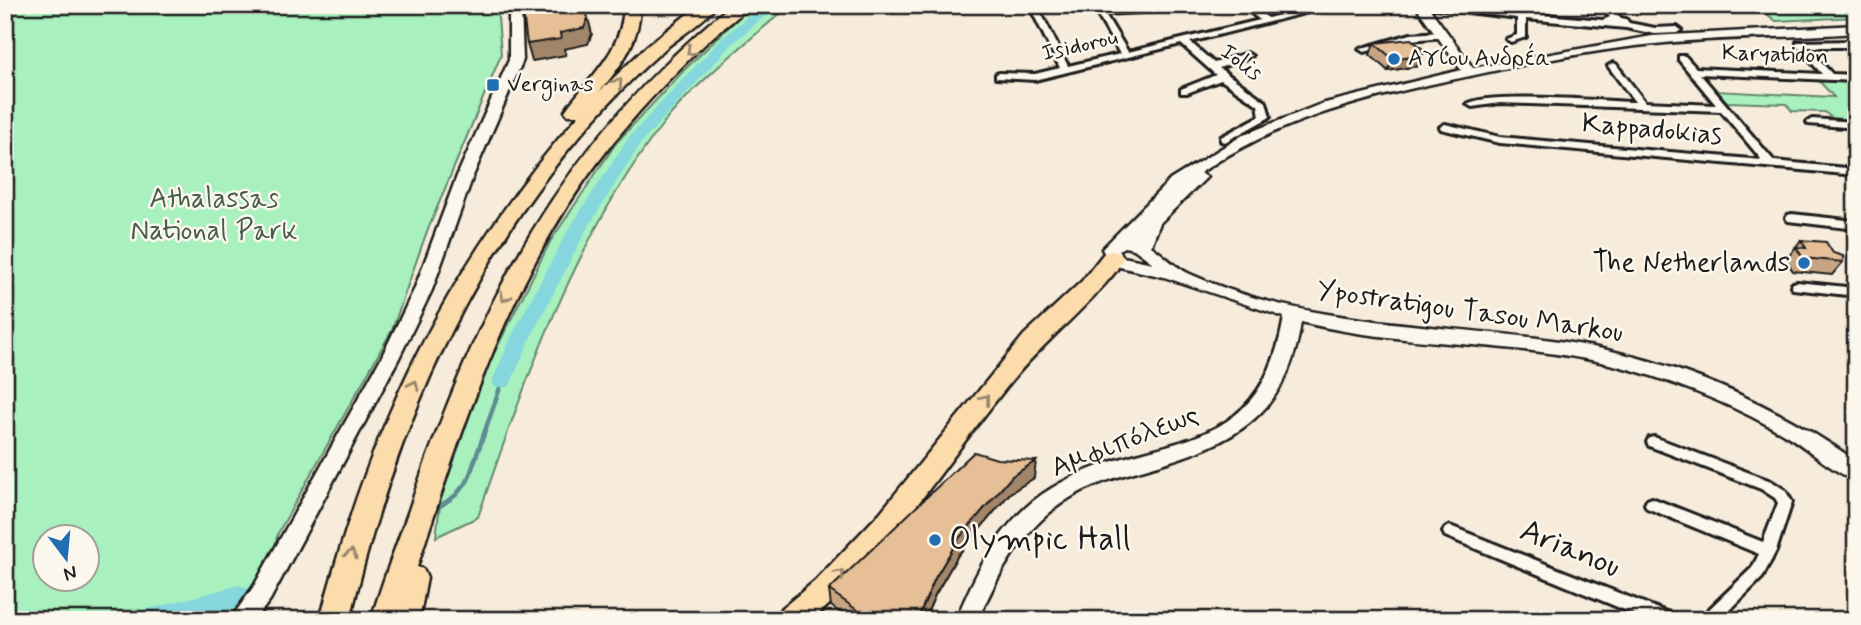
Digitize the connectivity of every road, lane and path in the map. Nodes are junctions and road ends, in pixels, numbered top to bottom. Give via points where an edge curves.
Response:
1 (508, 5) edge
2 (515, 5) edge
3 (632, 5) edge
4 (709, 5) edge
5 (741, 5) edge
6 (1033, 5) edge
7 (1245, 5) edge
8 (1332, 5) edge
9 (1421, 5) edge
10 (1436, 5) edge
11 (1604, 5) edge
12 (1176, 7) dead end
13 (1098, 9) edge
14 (1521, 16) junction
15 (1267, 21) junction
16 (1612, 21) junction
17 (1626, 25) joint
18 (1856, 29) edge
19 (1677, 30) dead end
20 (1440, 35) junction
21 (1511, 39) dead end
22 (1184, 42) junction
23 (1856, 44) edge
24 (1364, 49) dead end
25 (1126, 55) junction
26 (1247, 56) dead end
27 (1456, 56) junction
28 (1682, 58) dead end
29 (1613, 66) dead end
30 (1212, 67) junction
31 (1497, 67) junction
32 (1065, 69) junction
33 (1693, 71) junction
34 (1470, 72) junction
35 (999, 76) dead end
36 (1222, 76) junction
37 (1829, 76) junction
38 (1446, 77) junction
39 (1856, 78) edge
40 (1184, 91) dead end
41 (1472, 104) dead end
42 (1642, 105) junction
43 (1724, 108) junction
44 (1812, 122) dead end
45 (1856, 125) edge
46 (1445, 127) dead end
47 (1225, 146) junction
48 (1769, 162) junction
49 (1856, 172) edge
50 (513, 211) junction
51 (1792, 218) dead end
52 (1856, 225) edge
53 (1144, 251) junction
54 (1121, 254) junction
55 (434, 256) junction
56 (1183, 278) junction
57 (1797, 286) dead end
58 (1856, 292) edge
59 (1293, 314) junction
60 (450, 422) junction
61 (1654, 442) dead end
62 (1856, 472) edge
63 (1652, 504) dead end
64 (1450, 533) dead end
65 (1768, 551) junction
66 (241, 620) edge
67 (335, 620) edge
68 (386, 620) edge
69 (404, 620) edge
70 (790, 620) edge
71 (967, 620) edge
72 (1668, 620) edge
73 (1709, 620) edge

1 - 55 main road via 511,34 505,67 462,166 436,237
2 - 55 main road via 516,60
3 - 50 highway via 632,31 625,46 526,175
50 -> 4 highway via 555,154 629,70
5 -> 60 highway via 640,101 564,197 492,322
6 - 32 street
7 - 15 street
8 - 15 street, Isidorou
9 - 20 main road
10 - 14 street
11 - 16 street
12 - 13 street
13 - 25 street
14 - 16 street
14 - 21 street via 1522,37
15 - 22 street, Isidorou
16 - 17 street via 1618,27
17 - 19 street
18 - 31 main road via 1646,41
20 - 24 street
20 - 27 main road
22 - 25 street, Isidorou
22 - 30 street, Iolis
23 - 37 street via 1800,44
25 - 32 street, Isidorou
26 - 30 street
27 - 31 main road
27 - 34 main road
27 - 38 main road via 1454,71
28 - 33 street
29 - 42 street
30 - 36 street, Iolis
31 - 34 main road
32 - 35 street, Isidorou via 1035,77
33 - 37 street, Karyatidon
33 - 43 street
34 - 38 main road
36 - 40 street
36 - 47 street, Iolis via 1252,93 1266,110 1265,117
37 - 39 street, Karyatidon
38 - 47 main road via 1339,102
41 - 42 street via 1500,100
42 - 43 street
43 - 48 street
44 - 45 street
46 - 48 street, Kappadokias via 1500,140
47 - 53 main road via 1153,223 1144,235
47 - 54 main road via 1174,184
48 - 49 street, Kappadokias
67 -> 50 highway via 373,484 402,410 437,335
51 - 52 street
53 - 54 main road, Ypostratigou Tasou Markou via 1134,243
53 - 54 main road via 1140,261
53 - 56 main road, Ypostratigou Tasou Markou
54 - 56 main road, Ypostratigou Tasou Markou
70 -> 54 highway via 869,544 1024,350
55 - 66 main road via 390,358 262,593
56 - 59 main road, Ypostratigou Tasou Markou
57 - 58 street
59 - 62 main road, Ypostratigou Tasou Markou via 1621,360 1686,380 1749,408
59 - 71 main road, Αμφιπόλεως via 1282,367 1242,421 1214,439 1128,465 1060,493 1033,513 1004,546 982,582
60 - 68 highway
60 - 69 highway
61 - 65 street via 1780,494 1785,502
63 - 65 street
64 - 72 street, Arianou
65 - 73 street via 1757,573

